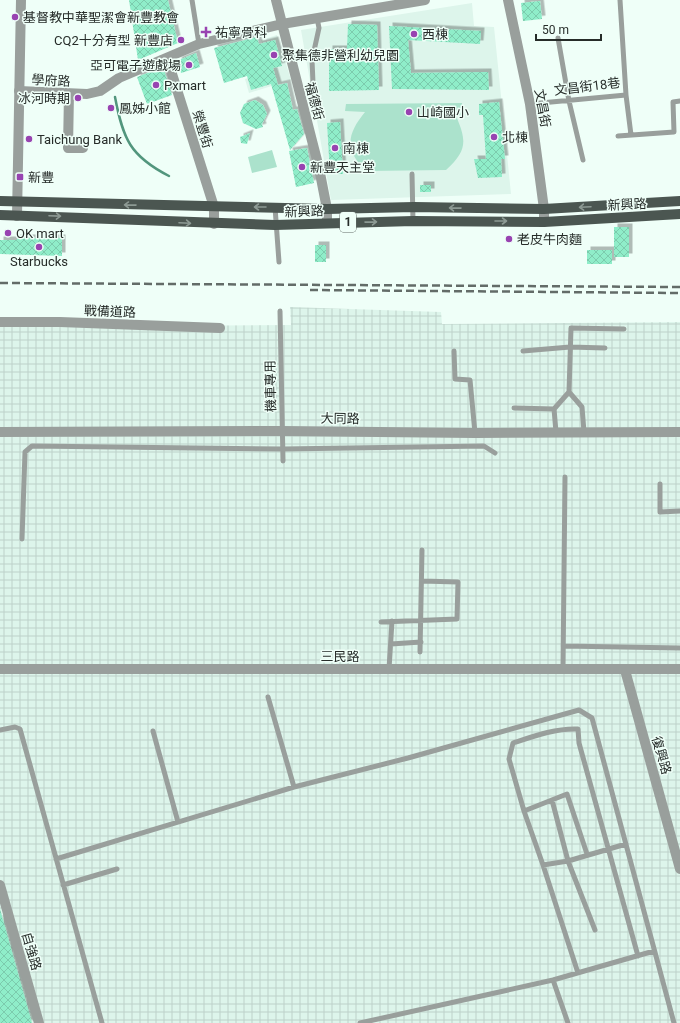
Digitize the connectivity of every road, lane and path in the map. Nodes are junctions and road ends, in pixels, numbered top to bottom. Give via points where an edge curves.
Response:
1 (22, 0) edge
2 (192, 0) edge
3 (276, 0) edge
4 (424, 0) edge
5 (508, 0) edge
6 (620, 0) edge
7 (317, 18) junction
8 (282, 24) junction
9 (558, 38) dead end
10 (198, 44) junction
11 (167, 58) junction
12 (313, 83) dead end
13 (20, 91) junction
14 (70, 93) junction
15 (626, 95) junction
16 (569, 101) junction
17 (680, 101) edge
18 (530, 104) junction
19 (631, 135) junction
20 (618, 136) dead end
21 (83, 148) dead end
22 (583, 160) dead end
23 (412, 174) dead end
24 (0, 201) edge
25 (17, 202) junction
26 (680, 202) edge
27 (214, 207) junction
28 (275, 207) junction
29 (414, 207) junction
30 (327, 209) junction
31 (544, 209) junction
32 (680, 214) edge
33 (0, 215) edge
34 (16, 216) junction
35 (413, 221) junction
36 (544, 222) junction
37 (327, 223) junction
38 (214, 224) junction
39 (275, 225) junction
40 (278, 262) dead end
41 (280, 311) dead end
42 (0, 322) edge
43 (220, 328) dead end
44 (624, 329) dead end
45 (570, 347) junction
46 (605, 348) dead end
47 (454, 351) dead end
48 (523, 351) dead end
49 (569, 392) junction
50 (514, 408) dead end
51 (554, 409) junction
52 (282, 431) junction
53 (0, 432) edge
54 (556, 432) junction
55 (584, 432) junction
56 (680, 432) edge
57 (474, 433) junction
58 (282, 449) junction
59 (494, 453) dead end
60 (283, 461) dead end
61 (565, 477) dead end
62 (660, 484) dead end
63 (680, 512) edge
64 (22, 539) dead end
65 (422, 550) dead end
66 (422, 581) junction
67 (392, 621) junction
68 (422, 621) junction
69 (381, 622) dead end
70 (421, 642) junction
71 (391, 644) junction
72 (563, 646) junction
73 (680, 648) edge
74 (420, 652) dead end
75 (0, 669) edge
76 (389, 669) junction
77 (563, 669) junction
78 (680, 669) edge
79 (625, 670) junction
80 (268, 697) dead end
81 (0, 730) edge
82 (153, 731) dead end
83 (294, 787) junction
84 (552, 800) junction
85 (524, 811) junction
86 (178, 822) junction
87 (626, 844) junction
88 (608, 848) junction
89 (586, 854) junction
90 (56, 859) junction
91 (568, 861) junction
92 (544, 865) junction
93 (117, 869) dead end
94 (680, 869) edge
95 (0, 885) edge
96 (63, 885) junction
97 (595, 930) dead end
98 (654, 951) junction
99 (638, 956) junction
100 (578, 973) junction
101 (552, 980) junction
102 (38, 1023) edge
103 (102, 1023) edge
104 (360, 1023) edge
105 (568, 1023) edge
106 (674, 1023) edge

1 - 13 street
2 - 10 lane
3 - 8 street, 福德街
4 - 7 street, 學府路
5 - 18 street, 文昌街
6 - 15 lane, 文昌街18巷
7 - 8 street, 學府路
7 - 12 lane via 319,28 312,60
8 - 10 street, 學府路
8 - 30 street, 福德街
9 - 16 lane
10 - 11 street, 學府路
11 - 14 street, 學府路 via 119,78 100,91 87,94
11 - 27 street, 榮豐街
13 - 14 street, 學府路
13 - 25 street
14 - 21 street via 68,148
15 - 16 lane, 文昌街18巷
15 - 19 lane
16 - 18 lane, 文昌街18巷
16 - 22 lane
17 - 19 lane via 673,102 674,132
18 - 31 street, 文昌街
19 - 20 lane
23 - 29 lane
24 - 25 main road, 新興路 / 1
27 -> 25 main road, 新興路 / 1
25 - 34 street
26 -> 31 main road, 新興路 / 1
28 -> 27 main road, 新興路 / 1
27 - 38 street, 榮豐街
28 - 30 main road, 新興路 / 1
28 - 39 lane
29 - 30 main road, 新興路 / 1
31 -> 29 main road, 新興路 / 1
29 - 35 lane
30 - 37 street, 福德街
31 - 36 street, 文昌街
32 - 36 main road, 新興路 / 1
33 - 34 main road, 新興路 / 1
34 -> 38 main road, 新興路 / 1
35 -> 36 main road, 新興路 / 1
37 -> 35 main road, 新興路 / 1
37 - 39 main road, 新興路 / 1
38 - 39 main road, 新興路 / 1
39 - 40 lane
41 - 52 lane, 機車專用
42 - 43 street, 戰備道路
44 - 45 lane via 571,328
45 - 46 lane
45 - 48 lane
45 - 49 lane
47 - 57 lane via 455,379 470,380
49 - 51 lane
49 - 55 lane via 582,407
50 - 51 lane
51 - 54 lane
52 - 53 street, 大同路
52 - 57 street, 大同路
52 - 58 lane, 機車專用
54 - 55 street, 大同路
54 - 57 street, 大同路
55 - 56 street, 大同路
58 - 59 lane via 484,446
58 - 60 lane, 機車專用
58 - 64 lane via 32,446 25,452
61 - 72 lane
62 - 63 lane via 660,512
65 - 66 lane
66 - 68 lane
66 - 68 lane via 458,582 457,619
67 - 68 lane
67 - 69 lane
67 - 71 lane
68 - 70 lane
70 - 71 lane
70 - 74 lane
71 - 76 lane
72 - 73 lane
72 - 77 lane
75 - 76 street, 三民路
76 - 77 street, 三民路
77 - 79 street, 三民路
78 - 79 street, 三民路
79 - 94 street, 復興路
80 - 83 lane
81 - 90 lane via 15,727 20,729
82 - 86 lane
83 - 86 lane
83 - 87 lane via 579,710 592,718
84 - 85 lane
84 - 89 lane via 567,794
84 - 91 lane
85 - 88 lane via 510,759 513,743 565,728 578,729 579,743
85 - 92 lane
86 - 90 lane
87 - 88 lane
87 - 98 lane
88 - 89 lane
88 - 99 lane
89 - 91 lane
90 - 96 lane
91 - 92 lane
91 - 97 lane
92 - 100 lane
93 - 96 lane
95 - 102 street, 自強路
96 - 103 lane
98 - 99 lane
98 - 106 lane
99 - 100 lane
100 - 101 lane
101 - 104 lane
101 - 105 lane

